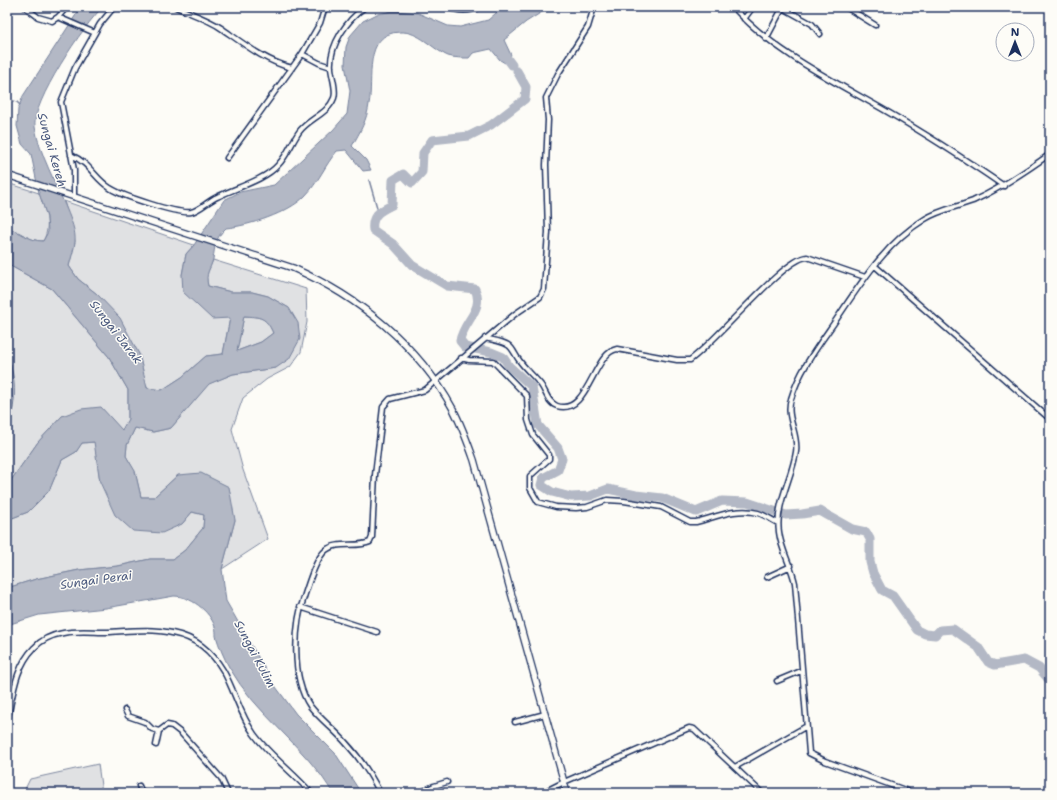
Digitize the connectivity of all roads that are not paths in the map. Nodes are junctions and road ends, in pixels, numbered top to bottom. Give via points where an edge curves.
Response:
1 (25, 7) edge
2 (67, 7) edge
3 (114, 7) edge
4 (176, 7) edge
5 (325, 7) edge
6 (365, 7) edge
7 (447, 7) edge
8 (481, 7) edge
9 (594, 7) edge
10 (733, 7) edge
11 (752, 7) edge
12 (846, 7) edge
13 (783, 8) edge
14 (58, 18) junction
15 (744, 19) junction
16 (875, 25) dead end
17 (93, 32) junction
18 (820, 34) dead end
19 (766, 39) junction
20 (302, 54) junction
21 (331, 67) junction
22 (292, 68) junction
23 (1050, 154) edge
24 (71, 155) junction
25 (227, 158) dead end
26 (7, 175) edge
27 (1004, 186) junction
28 (73, 196) junction
29 (875, 266) junction
30 (865, 277) junction
31 (485, 338) junction
32 (461, 358) junction
33 (435, 381) junction
34 (1050, 419) edge
35 (779, 521) junction
36 (791, 566) junction
37 (767, 578) dead end
38 (300, 607) junction
39 (377, 632) dead end
40 (801, 671) junction
41 (777, 681) dead end
42 (125, 710) dead end
43 (545, 714) junction
44 (7, 721) edge
45 (515, 722) dead end
46 (806, 726) junction
47 (159, 731) junction
48 (156, 745) dead end
49 (735, 767) junction
50 (447, 782) dead end
51 (564, 782) junction
52 (139, 786) dead end
53 (142, 793) edge
54 (228, 793) edge
55 (311, 793) edge
56 (380, 793) edge
57 (420, 793) edge
58 (542, 793) edge
59 (567, 793) edge
60 (762, 793) edge
61 (913, 793) edge

1 - 14 street via 43,19 52,21
2 - 14 street
3 - 17 street
4 - 22 street via 212,23 277,64
5 - 20 street via 320,23
6 - 21 street via 344,28
7 - 8 street via 469,12
9 - 31 street via 588,26 546,98 548,232 544,289 540,297
10 - 15 street
11 - 15 street
12 - 16 street
13 - 18 street via 812,24
13 - 19 street
14 - 17 street
15 - 19 street
17 - 24 street via 61,102
19 - 27 street
20 - 21 street
20 - 22 street
21 - 24 street via 334,98 328,107 300,130 279,164 270,173 215,198 196,211 162,207 117,191 103,182 88,164
22 - 25 street
23 - 27 street
24 - 28 street via 75,184
26 - 28 street
27 - 29 street via 971,202 925,218 896,241
28 - 33 street via 293,268 322,282 358,304 412,351
29 - 30 street
29 - 34 street
30 - 31 street via 807,257 800,258 769,283 690,360 611,350 605,355 581,396 564,408 550,401 509,345
30 - 35 street via 816,348 791,399 789,413 796,451
31 - 32 street
32 - 33 street
32 - 35 street via 493,361 527,396 528,420 533,435 549,455 549,459 530,476 530,488 538,502 556,507 576,508 612,500 661,507 690,522 729,512 759,513
33 - 38 street via 425,390 395,397 383,407 370,542 333,547 323,553 311,576
33 - 43 street via 453,410 474,460
35 - 36 street via 782,546
36 - 37 street
36 - 40 street via 795,584
38 - 39 street
38 - 56 street via 296,640 302,690 310,706 346,743 369,772
40 - 41 street
40 - 46 street
42 - 47 street via 128,716 145,722 152,729
43 - 45 street
43 - 51 street
44 - 55 street via 20,669 34,648 45,639 63,633 77,632 156,630 173,633 202,646 217,660 228,677 246,722 254,734
46 - 49 street
46 - 61 street via 809,753 816,758
47 - 48 street
47 - 54 street via 167,725 181,733 221,778
49 - 51 street via 694,729 689,728
49 - 60 street
50 - 57 street
51 - 58 street
51 - 59 street
52 - 53 street

